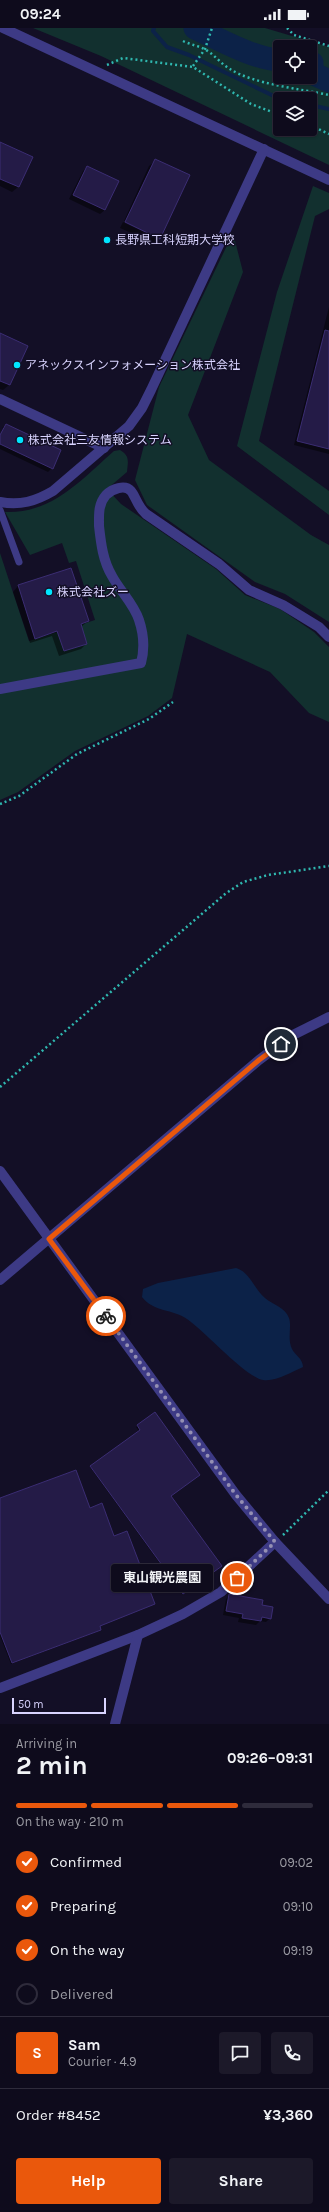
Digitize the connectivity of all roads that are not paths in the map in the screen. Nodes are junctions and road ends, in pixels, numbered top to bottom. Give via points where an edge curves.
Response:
1 (3, 28) edge
2 (264, 149) junction
3 (329, 180) edge
4 (0, 399) edge
5 (104, 448) junction
6 (0, 502) edge
7 (0, 510) edge
8 (19, 562) dead end
9 (329, 637) edge
10 (0, 689) edge
11 (329, 1017) edge
12 (0, 1171) edge
13 (49, 1239) junction
14 (0, 1280) edge
15 (275, 1542) junction
16 (329, 1599) edge
17 (138, 1635) junction
18 (0, 1688) edge
19 (115, 1724) edge

1 - 2 street
2 - 3 street
2 - 5 street via 142,408 129,426
4 - 5 street
5 - 6 street via 54,491 41,498 10,504
7 - 8 lane
9 - 10 street via 319,627 283,605 248,590 219,564 146,514 138,507 131,491 124,488 116,489 101,501 99,515 103,558 139,619 144,652 141,663
11 - 13 street via 291,1036 259,1060
12 - 13 street
13 - 14 street
13 - 15 street via 236,1495
15 - 16 street
15 - 17 street via 210,1600
17 - 18 street
17 - 19 street

